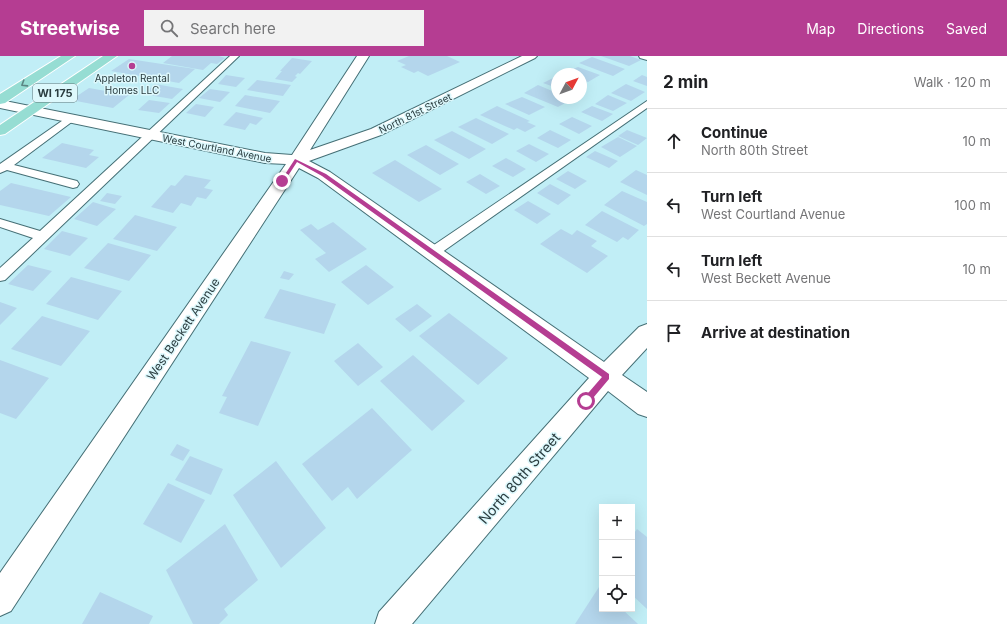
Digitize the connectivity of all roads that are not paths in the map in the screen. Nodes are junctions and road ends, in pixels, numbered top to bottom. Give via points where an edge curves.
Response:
1 (69, 56) edge
2 (111, 56) edge
3 (235, 56) edge
4 (363, 56) edge
5 (531, 56) edge
6 (643, 56) edge
7 (647, 57) edge
8 (0, 100) edge
9 (0, 104) edge
10 (647, 104) edge
11 (29, 111) junction
12 (69, 119) junction
13 (0, 131) edge
14 (150, 135) junction
15 (296, 160) junction
16 (2, 168) edge
17 (74, 184) dead end
18 (0, 223) edge
19 (42, 236) junction
20 (433, 252) junction
21 (0, 276) edge
22 (647, 333) edge
23 (606, 376) junction
24 (647, 406) edge
25 (0, 600) edge
26 (391, 624) edge

1 -> 8 main road, WI 175
2 - 11 main road, WI 175
3 - 14 lane
4 - 15 street, West Beckett Avenue
5 - 15 street, North 81st Street via 376,132
6 - 7 lane
9 - 11 street, West Courtland Avenue
10 - 20 lane
11 - 12 street, West Courtland Avenue
11 - 13 main road, WI 175
12 - 14 street, West Courtland Avenue
12 - 16 lane
14 - 15 street, West Courtland Avenue via 265,158
14 - 19 lane
15 - 20 street, West Courtland Avenue via 324,175
15 - 25 street, West Beckett Avenue
16 - 17 lane
18 - 19 lane
19 - 21 lane
20 - 23 street, West Courtland Avenue
22 - 23 street, North 80th Street
23 - 24 street, West Courtland Avenue
23 - 26 street, North 80th Street

